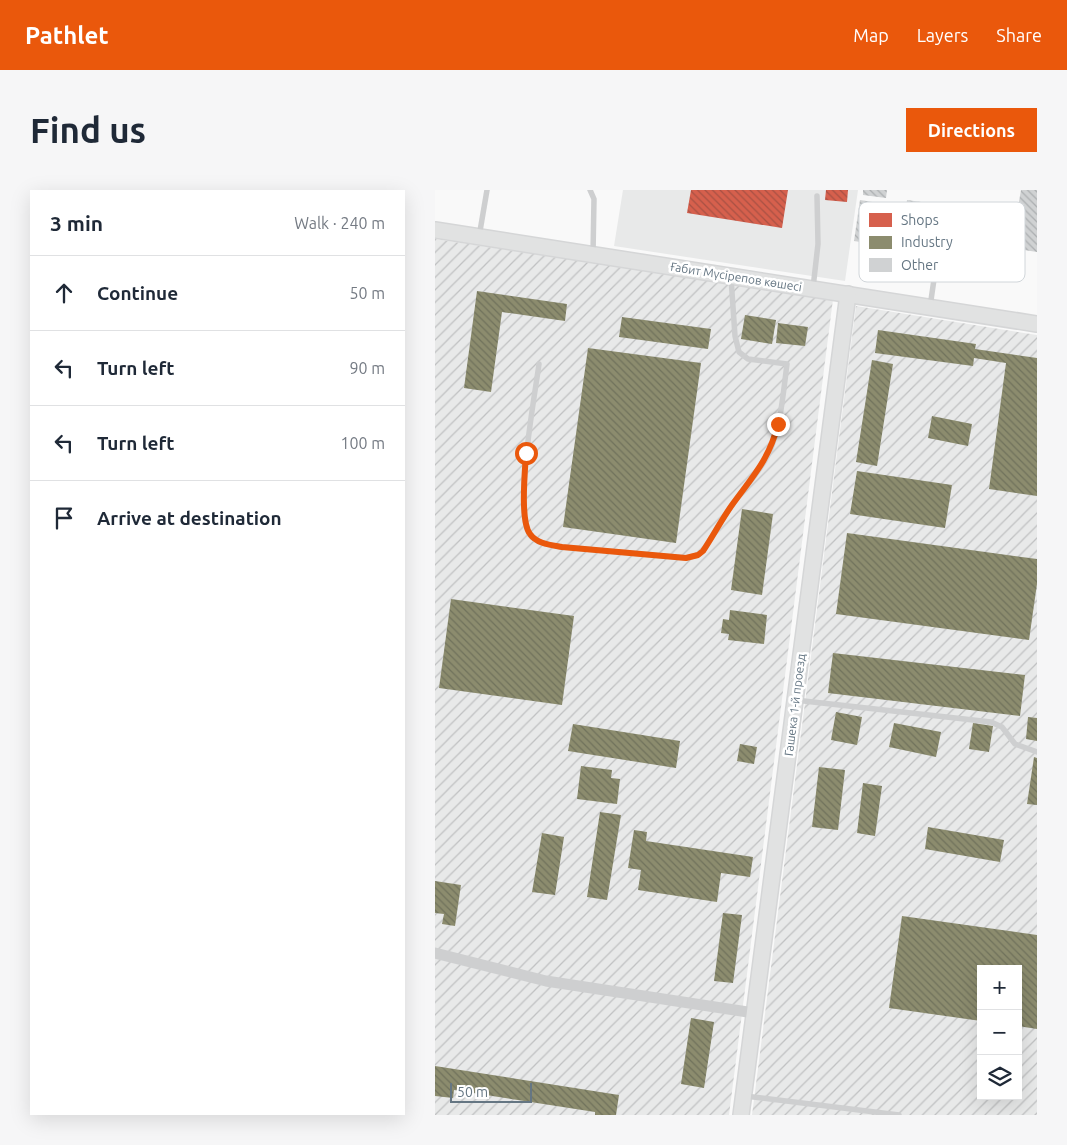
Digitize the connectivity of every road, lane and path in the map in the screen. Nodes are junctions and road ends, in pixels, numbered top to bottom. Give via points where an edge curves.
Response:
1 (487, 190) edge
2 (590, 190) edge
3 (817, 196) dead end
4 (435, 230) edge
5 (479, 237) junction
6 (593, 254) junction
7 (731, 276) junction
8 (933, 282) edge
9 (813, 289) junction
10 (848, 294) junction
11 (929, 307) junction
12 (1037, 324) edge
13 (539, 364) dead end
14 (795, 700) junction
15 (1037, 752) edge
16 (435, 953) edge
17 (754, 1013) junction
18 (743, 1096) junction
19 (741, 1115) edge
20 (899, 1115) edge

1 - 5 lane
2 - 6 lane via 594,199
3 - 9 lane via 818,244
4 - 5 main road, Ғабит Мүсірепов көшесі
5 - 6 main road, Ғабит Мүсірепов көшесі
6 - 7 main road, Ғабит Мүсірепов көшесі
7 - 9 main road, Ғабит Мүсірепов көшесі
7 - 13 lane via 739,352 748,359 787,364 778,424 768,454 698,555 686,558 562,547 542,543 529,534 525,516 526,453
8 - 11 lane
9 - 10 main road, Ғабит Мүсірепов көшесі
10 - 11 main road, Ғабит Мүсірепов көшесі
10 - 14 main road, Гашека 1-й проезд
11 - 12 main road, Ғабит Мүсірепов көшесі
14 - 15 lane via 991,722 1002,727 1015,744
14 - 17 main road, Гашека 1-й проезд
16 - 17 street via 546,981
17 - 18 main road, Гашека 1-й проезд
18 - 19 main road, Гашека 1-й проезд
18 - 20 lane

